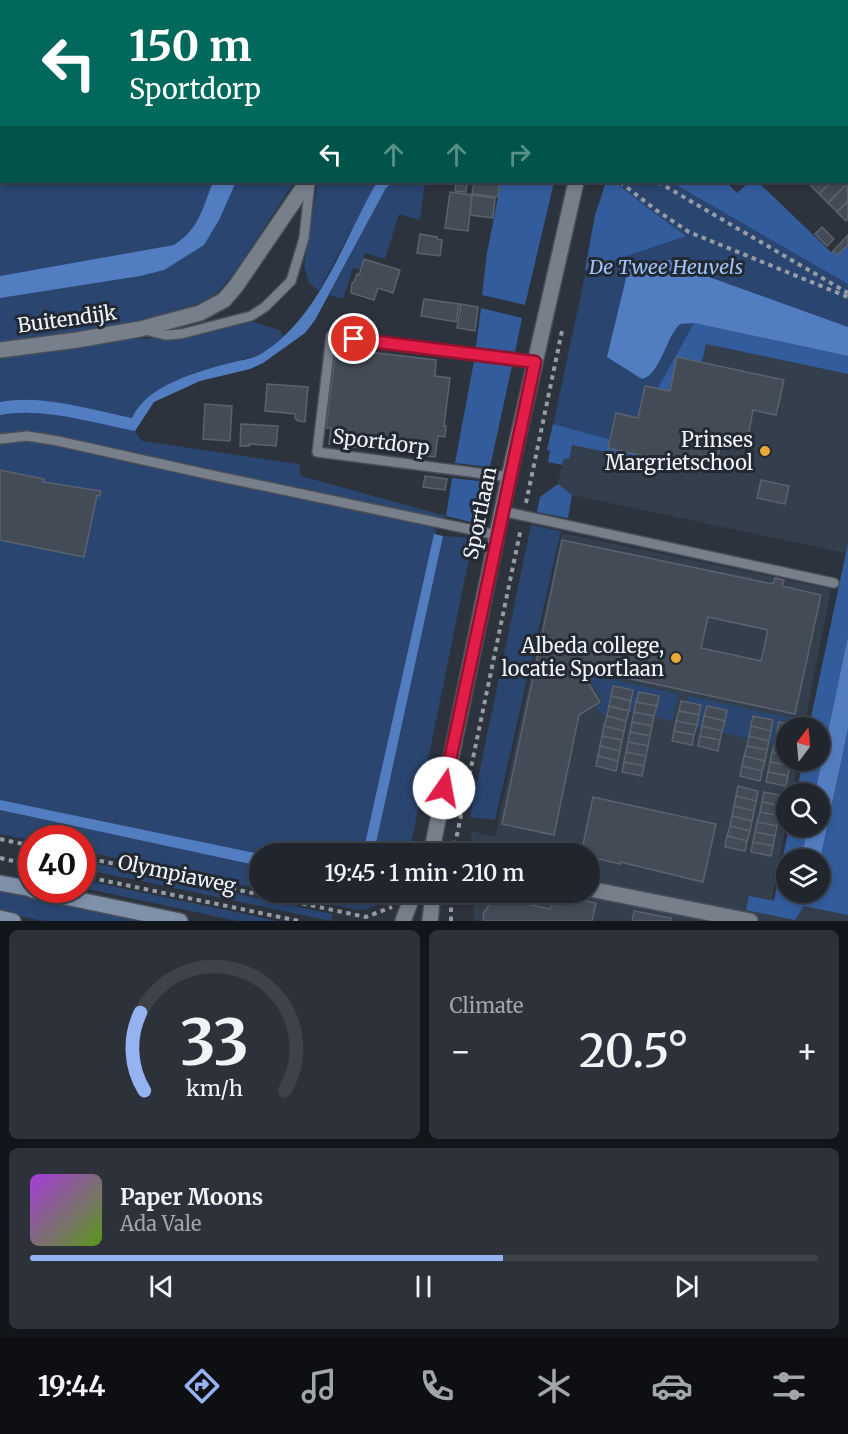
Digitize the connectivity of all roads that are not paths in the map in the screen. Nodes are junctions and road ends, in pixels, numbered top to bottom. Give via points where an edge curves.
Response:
1 (308, 183) edge
2 (309, 183) edge
3 (576, 183) edge
4 (140, 329) junction
5 (0, 350) edge
6 (535, 362) junction
7 (0, 439) edge
8 (509, 477) junction
9 (502, 511) junction
10 (497, 535) junction
11 (834, 583) dead end
12 (432, 843) edge
13 (0, 883) edge
14 (18, 886) edge
15 (600, 890) edge
16 (96, 903) edge
17 (0, 918) edge
18 (13, 921) edge
19 (180, 921) edge
20 (750, 921) edge

1 - 4 street, Buitendijk via 224,300 200,313
2 - 4 lane, Buitendijk via 304,238 291,281 265,307 251,316 182,334
3 - 6 street, Sportlaan
4 - 5 street, Buitendijk
6 - 8 street, Sportlaan
6 - 8 lane, Sportdorp via 331,336 317,452
7 - 10 lane via 27,436 58,441
8 - 9 street, Sportlaan
9 - 10 street, Sportlaan
9 - 11 lane
10 - 12 street, Sportlaan
13 - 14 main road
15 - 20 street
16 - 19 main road
17 - 18 main road

